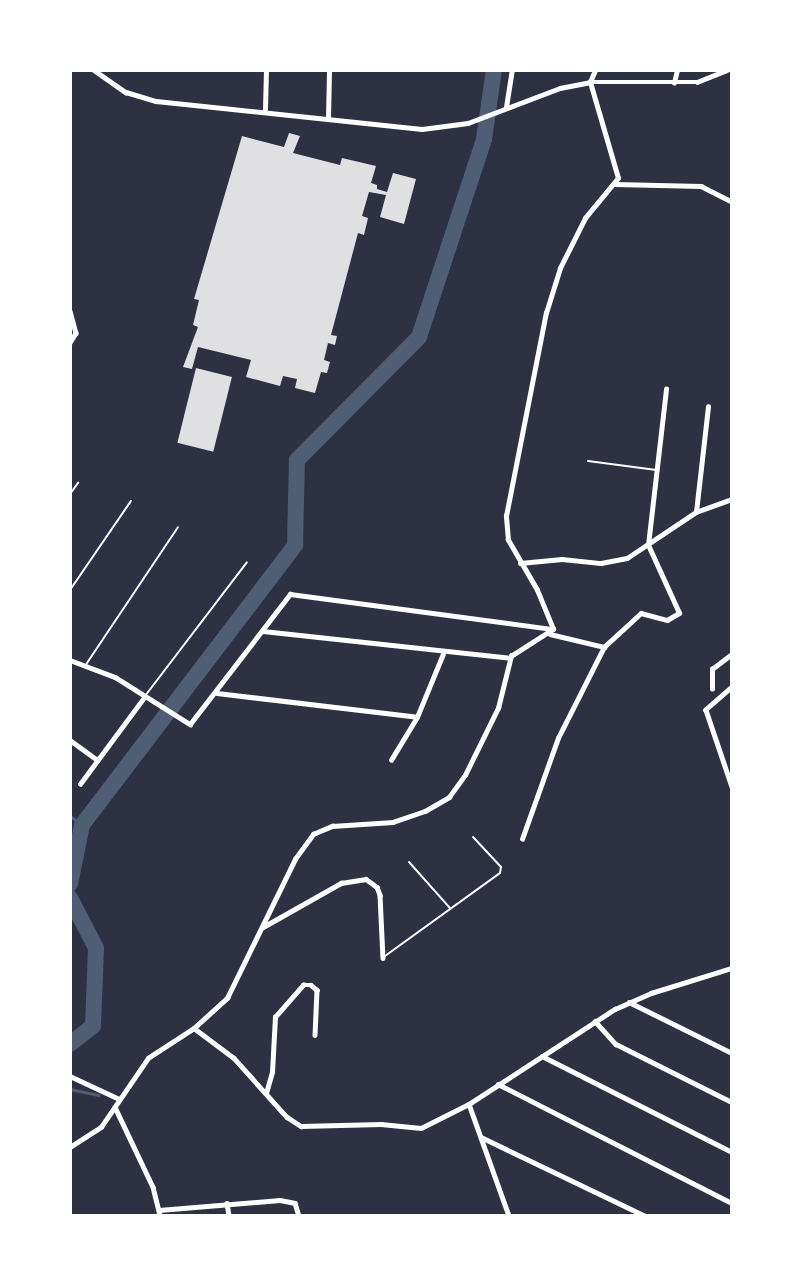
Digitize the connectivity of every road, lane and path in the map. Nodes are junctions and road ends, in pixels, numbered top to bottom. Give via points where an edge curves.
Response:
1 (94, 70) edge
2 (266, 70) edge
3 (329, 70) edge
4 (512, 70) edge
5 (596, 70) edge
6 (677, 70) edge
7 (727, 70) edge
8 (590, 82) junction
9 (674, 83) junction
10 (506, 107) junction
11 (264, 110) junction
12 (328, 119) junction
13 (615, 184) junction
14 (732, 202) edge
15 (70, 311) edge
16 (70, 343) edge
17 (666, 389) dead end
18 (708, 407) dead end
19 (588, 461) dead end
20 (656, 470) junction
21 (78, 483) dead end
22 (70, 494) edge
23 (732, 499) edge
24 (131, 501) dead end
25 (696, 512) junction
26 (178, 526) dead end
27 (648, 545) junction
28 (247, 561) dead end
29 (520, 563) junction
30 (70, 590) edge
31 (263, 631) junction
32 (552, 632) junction
33 (604, 647) junction
34 (442, 654) junction
35 (732, 654) edge
36 (510, 658) junction
37 (70, 660) edge
38 (84, 668) junction
39 (732, 687) edge
40 (712, 689) dead end
41 (217, 693) junction
42 (145, 696) junction
43 (417, 717) junction
44 (70, 740) edge
45 (98, 759) junction
46 (391, 760) dead end
47 (80, 784) dead end
48 (732, 787) edge
49 (473, 837) dead end
50 (522, 838) dead end
51 (409, 862) dead end
52 (450, 909) junction
53 (263, 927) junction
54 (383, 958) joint
55 (732, 968) edge
56 (629, 1002) junction
57 (595, 1021) junction
58 (194, 1028) junction
59 (315, 1035) dead end
60 (732, 1053) edge
61 (542, 1056) junction
62 (70, 1076) edge
63 (498, 1084) junction
64 (266, 1093) junction
65 (119, 1099) junction
66 (732, 1102) edge
67 (470, 1104) junction
68 (115, 1107) junction
69 (481, 1137) junction
70 (70, 1148) edge
71 (732, 1152) edge
72 (227, 1203) junction
73 (732, 1203) edge
74 (159, 1213) edge
75 (229, 1215) edge
76 (299, 1215) edge
77 (510, 1215) edge
78 (645, 1215) edge

1 - 11 street via 126,92 156,102
2 - 11 street
3 - 12 street
4 - 10 street
5 - 8 street
6 - 9 street
7 - 9 street via 712,79
8 - 9 street
8 - 10 street
8 - 13 street via 617,168
10 - 12 street via 482,118 422,129
11 - 12 street
13 - 14 street via 701,186
13 - 29 street via 575,235 546,313 506,516 508,540
15 - 16 street via 76,333
17 - 20 street
18 - 25 street
19 - 20 lane
20 - 27 street
21 - 22 lane
23 - 25 street
24 - 30 lane
25 - 27 street
26 - 38 lane
27 - 29 street via 627,558 609,562 562,559
27 - 33 street via 679,613 668,620 641,613
28 - 42 lane
29 - 32 street via 537,590
31 - 32 street via 290,594
31 - 34 street
31 - 41 street
32 - 33 street
32 - 36 street
33 - 50 street via 554,750
34 - 36 street
34 - 43 street
35 - 40 street via 712,669
36 - 53 street via 498,708 473,760 449,797 425,811 393,822 332,826 313,834 295,859
37 - 38 street
38 - 42 street via 115,676
39 - 48 street via 706,710
41 - 42 street via 190,724
41 - 43 street
42 - 45 street
43 - 46 street
44 - 45 street
45 - 47 street
49 - 52 lane via 501,872
51 - 52 lane
52 - 54 lane
53 - 54 street via 341,884 366,879 377,887 380,895
53 - 58 street via 227,998
55 - 56 street
56 - 57 street
56 - 60 street
57 - 61 street
57 - 66 street via 616,1044
58 - 64 street via 234,1058
58 - 65 street via 148,1058
59 - 64 street via 318,995 307,984 288,998 275,1017 272,1072
61 - 63 street
61 - 71 street
62 - 65 street
63 - 67 street
63 - 73 street
64 - 67 street via 295,1124 310,1128 381,1124 421,1128
65 - 68 street
67 - 69 street
68 - 70 street via 91,1136
68 - 74 street via 135,1144
69 - 77 street
69 - 78 street
72 - 74 street
72 - 75 street
72 - 76 street via 280,1200 298,1206

